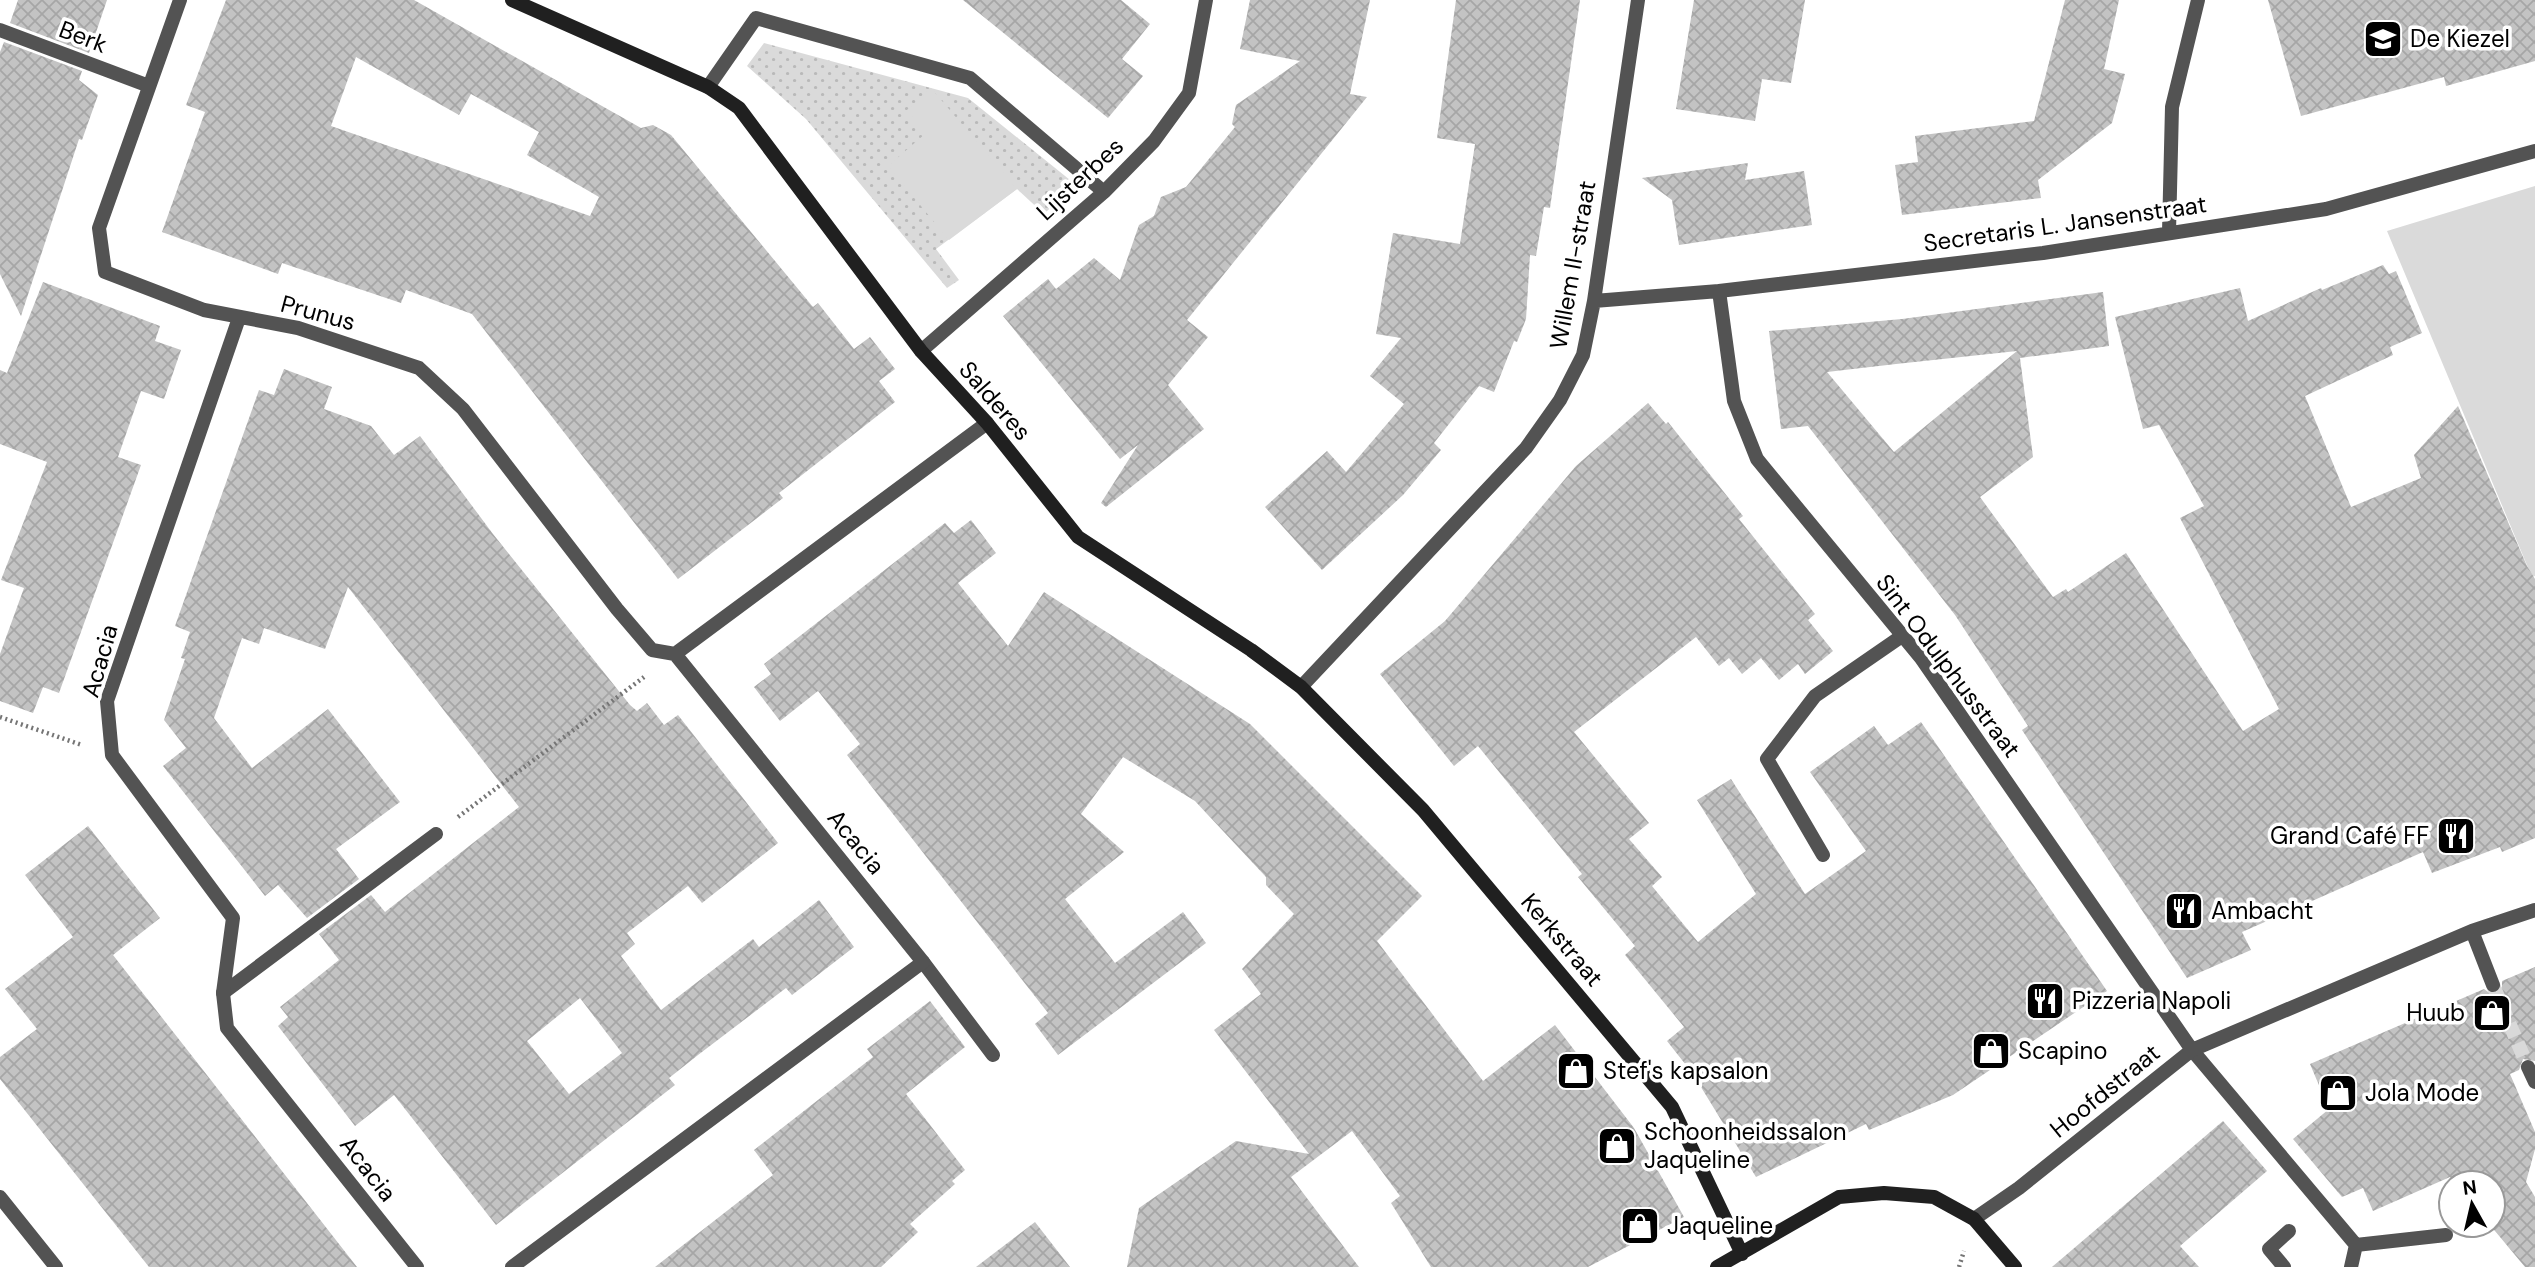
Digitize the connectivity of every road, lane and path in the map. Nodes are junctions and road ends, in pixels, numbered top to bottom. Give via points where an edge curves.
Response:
1 (180, 0) edge
2 (512, 0) edge
3 (1206, 0) edge
4 (1638, 0) edge
5 (2198, 0) edge
6 (0, 30) edge
7 (149, 86) junction
8 (708, 87) junction
9 (2535, 150) edge
10 (1104, 192) junction
11 (2169, 232) junction
12 (1719, 291) junction
13 (1594, 301) junction
14 (239, 318) junction
15 (921, 351) junction
16 (987, 424) junction
17 (1902, 636) junction
18 (676, 654) junction
19 (1301, 687) junction
20 (0, 717) edge
21 (112, 755) junction
22 (436, 834) joint
23 (1823, 855) dead end
24 (2535, 910) edge
25 (2472, 931) junction
26 (923, 962) junction
27 (2493, 985) tunnel mouth
28 (223, 993) junction
29 (2192, 1050) junction
30 (993, 1055) dead end
31 (2528, 1066) dead end
32 (2535, 1082) edge
33 (0, 1197) edge
34 (1974, 1219) junction
35 (2289, 1231) dead end
36 (2437, 1237) edge
37 (2356, 1245) junction
38 (1742, 1254) junction
39 (56, 1267) edge
40 (416, 1267) edge
41 (512, 1267) edge
42 (1717, 1267) edge
43 (2015, 1267) edge
44 (2284, 1267) edge
45 (2351, 1267) edge

1 - 7 street, Prunus
2 - 8 street, Salderes
3 - 10 street, Lijsterbes via 1189,93 1154,141
4 - 13 street, Willem II-straat
5 - 11 street via 2172,107
6 - 7 street, Berk
7 - 14 street, Prunus via 99,228 105,272 204,310
8 - 10 street via 755,18 970,78
8 - 15 street, Salderes via 739,108
9 - 11 street, Secretaris L. Jansenstraat via 2326,209
10 - 15 street, Lijsterbes
11 - 12 street, Secretaris L. Jansenstraat via 2043,253
12 - 13 street, Secretaris L. Jansenstraat
12 - 17 street, Sint Odulphusstraat via 1734,401 1757,459
13 - 19 street, Willem II-straat via 1583,355 1560,400 1526,448
14 - 18 street, Prunus via 298,328 419,368 463,409 652,650
14 - 21 street, Acacia via 107,701
15 - 16 street, Salderes
16 - 18 street
16 - 19 street, Salderes via 1078,537
17 - 23 street via 1815,696 1767,759
17 - 29 street, Sint Odulphusstraat
18 - 22 path
18 - 26 street, Acacia
19 - 38 street, Kerkstraat via 1423,810 1671,1107
20 - 21 path
21 - 28 street, Acacia via 233,918
22 - 28 street
24 - 25 street, Hoofdstraat
25 - 27 street
25 - 29 street, Hoofdstraat
26 - 30 street, Acacia
26 - 41 street
28 - 40 street, Acacia via 228,1028
29 - 34 street, Hoofdstraat
29 - 37 street, Sint Odulphusstraat
31 - 32 street
33 - 39 street
34 - 38 street via 1934,1197 1884,1193 1839,1197
34 - 43 street
35 - 44 street via 2269,1249
36 - 37 street
37 - 45 street
38 - 42 street

